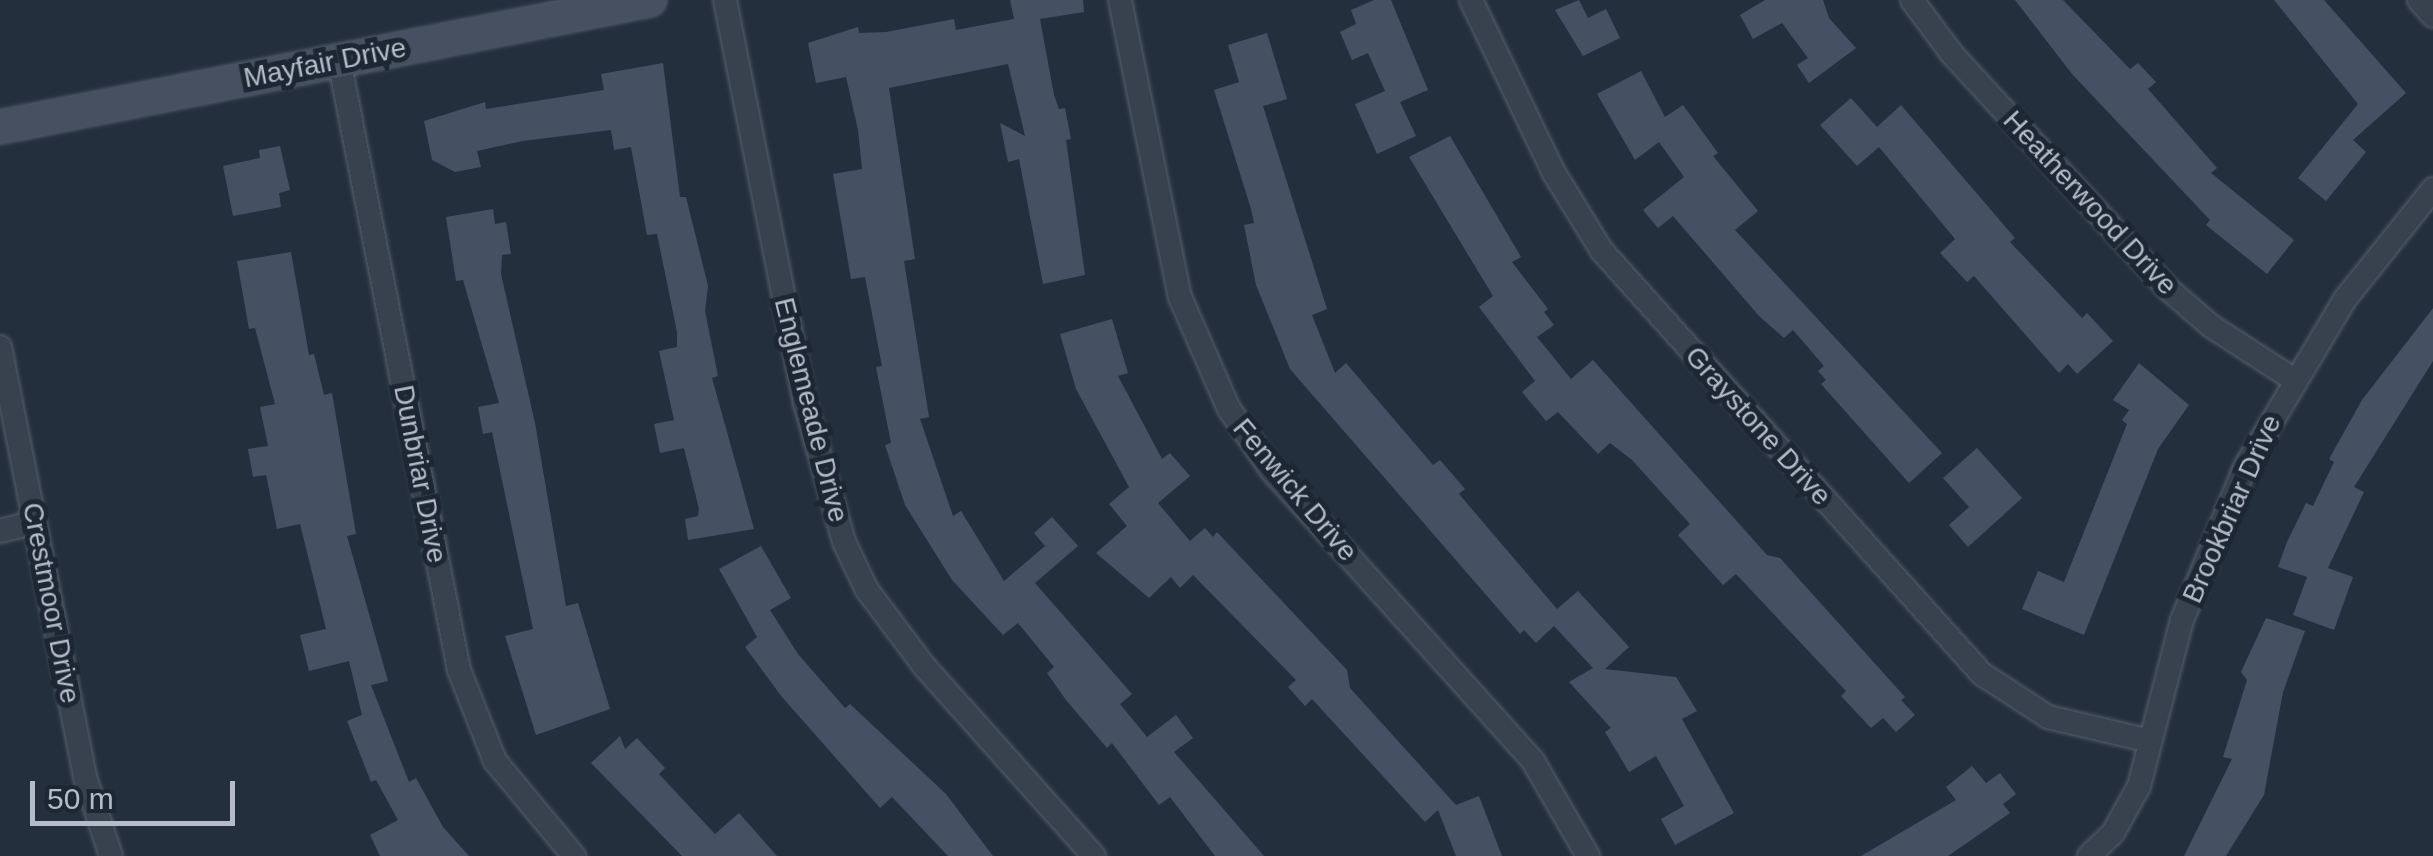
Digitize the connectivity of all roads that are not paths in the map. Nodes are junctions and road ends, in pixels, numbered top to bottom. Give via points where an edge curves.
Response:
1 (650, 0) edge
2 (725, 0) edge
3 (1120, 0) edge
4 (1471, 0) edge
5 (1912, 0) edge
6 (2419, 0) edge
7 (2433, 16) edge
8 (339, 60) junction
9 (0, 127) edge
10 (2433, 190) edge
11 (0, 347) edge
12 (2293, 379) junction
13 (35, 522) junction
14 (0, 531) edge
15 (2150, 741) junction
16 (111, 856) edge
17 (574, 856) edge
18 (1094, 856) edge
19 (1588, 856) edge
20 (2089, 856) edge

1 - 8 street, Mayfair Drive
2 - 18 street, Englemeade Drive via 805,404 844,542 867,590 914,652
3 - 19 street, Fenwick Drive via 1180,296 1228,409 1272,471 1533,760
4 - 15 street, Graystone Drive via 1554,173 1602,251 1982,674 2048,717
5 - 12 street, Heatherwood Drive via 1952,54 2167,288 2211,326
6 - 7 street
8 - 9 street, Mayfair Drive
8 - 17 street, Dunbriar Drive via 458,670 495,761
10 - 12 street, Brookbriar Drive via 2346,299
11 - 13 street, Crestmoor Drive
12 - 15 street, Brookbriar Drive via 2205,558
13 - 14 street
13 - 16 street, Crestmoor Drive via 85,778
15 - 20 street, Brookbriar Drive via 2138,786 2113,833

